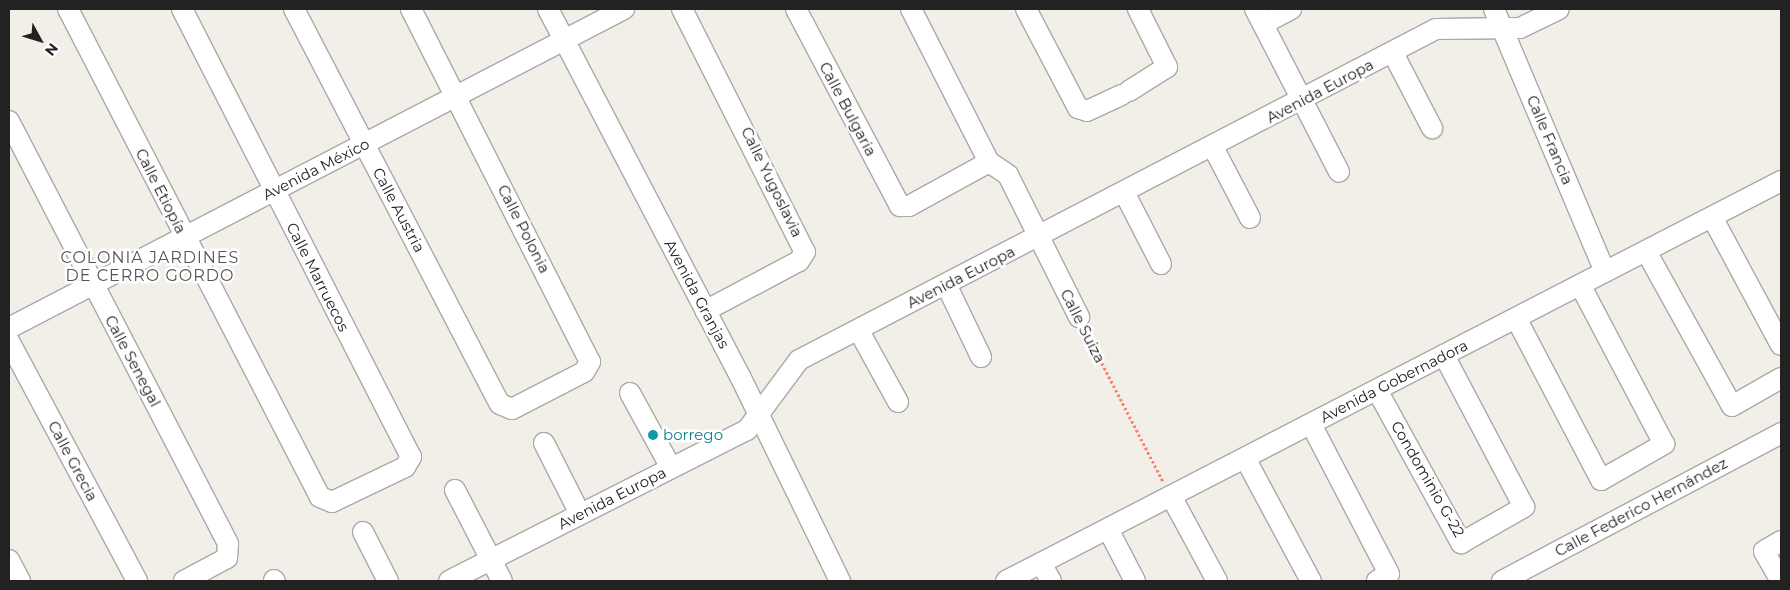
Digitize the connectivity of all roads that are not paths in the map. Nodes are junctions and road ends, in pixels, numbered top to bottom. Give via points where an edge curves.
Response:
1 (68, 9) edge
2 (182, 9) edge
3 (294, 9) edge
4 (411, 9) edge
5 (548, 9) edge
6 (624, 9) edge
7 (682, 9) edge
8 (796, 9) edge
9 (911, 9) edge
10 (1026, 9) edge
11 (1138, 9) edge
12 (1291, 9) edge
13 (1494, 9) edge
14 (1559, 9) edge
15 (1259, 16) edge
16 (1502, 28) junction
17 (565, 39) junction
18 (1393, 53) junction
19 (455, 96) junction
20 (1302, 101) junction
21 (9, 121) edge
22 (1432, 128) dead end
23 (364, 144) junction
24 (1213, 147) junction
25 (989, 162) junction
26 (1339, 172) dead end
27 (1781, 181) edge
28 (274, 191) junction
29 (1124, 192) junction
30 (1712, 217) junction
31 (1250, 218) dead end
32 (184, 237) junction
33 (1037, 238) junction
34 (1646, 250) junction
35 (1160, 264) dead end
36 (1605, 272) junction
37 (946, 284) junction
38 (92, 285) junction
39 (1580, 285) junction
40 (706, 311) junction
41 (1079, 317) road end
42 (1516, 318) junction
43 (9, 328) edge
44 (859, 331) junction
45 (9, 341) edge
46 (1781, 345) edge
47 (1444, 355) junction
48 (981, 357) dead end
49 (1781, 378) edge
50 (1377, 390) junction
51 (630, 393) dead end
52 (898, 402) dead end
53 (507, 408) joint
54 (760, 416) junction
55 (1311, 424) junction
56 (1781, 433) edge
57 (544, 443) dead end
58 (1245, 458) junction
59 (671, 468) junction
60 (455, 490) dead end
61 (1171, 496) junction
62 (327, 502) joint
63 (580, 514) junction
64 (1108, 529) junction
65 (363, 532) dead end
66 (1781, 541) edge
67 (9, 560) edge
68 (490, 561) junction
69 (1041, 563) junction
70 (20, 581) edge
71 (137, 581) edge
72 (184, 581) edge
73 (388, 581) edge
74 (450, 581) edge
75 (502, 581) edge
76 (840, 581) edge
77 (1006, 581) edge
78 (1051, 581) edge
79 (1136, 581) edge
80 (1217, 581) edge
81 (1311, 581) edge
82 (1377, 581) edge
83 (1502, 581) edge
84 (1781, 581) edge

1 - 32 street, Calle Etiopía
2 - 28 street, Calle Marruecos
3 - 23 street, Calle Austria
4 - 19 street, Calle Polonia
5 - 17 street, Avenida Granjas
6 - 17 street, Avenida México
7 - 40 street, Calle Yugoslavia via 805,252 799,261
8 - 25 street, Calle Bulgaria via 902,207
9 - 25 street, Calle Suiza
10 - 11 street via 1075,105 1082,111 1125,93 1166,69
12 - 15 street
13 - 16 street, Calle Francia
14 - 16 street, Avenida Europa via 1524,27
15 - 20 street
16 - 18 street, Avenida Europa via 1440,27
16 - 36 street, Calle Francia
17 - 19 street, Avenida México
17 - 40 street, Avenida Granjas
18 - 20 street, Avenida Europa
18 - 22 street
19 - 23 street, Avenida México
19 - 53 street, Calle Polonia via 590,362 584,372
20 - 24 street, Avenida Europa
20 - 26 street
21 - 38 street, Calle Senegal
23 - 28 street, Avenida México
23 - 53 street, Calle Austria via 500,404
24 - 29 street, Avenida Europa
24 - 31 street
25 - 33 street, Calle Suiza via 1008,175
27 - 30 street, Avenida Gobernadora
28 - 32 street, Avenida México
28 - 62 street, Calle Marruecos via 411,457 405,467
29 - 33 street, Avenida Europa
29 - 35 street
30 - 34 street, Avenida Gobernadora
30 - 46 street
32 - 38 street, Avenida México
32 - 62 street, Calle Etiopía via 320,497
33 - 37 street, Avenida Europa
33 - 41 street, Calle Suiza
34 - 36 street, Avenida Gobernadora
34 - 49 street via 1732,406
36 - 39 street, Avenida Gobernadora
37 - 44 street, Avenida Europa
37 - 48 street
38 - 43 street, Avenida México
38 - 72 street, Calle Senegal via 230,549 227,558
39 - 42 street, Avenida Gobernadora
39 - 42 street via 1664,444 1602,480
40 - 54 street, Avenida Granjas
42 - 47 street, Avenida Gobernadora
44 - 52 street
44 - 54 street, Avenida Europa via 794,364
45 - 71 street, Calle Grecia
47 - 50 street, Avenida Gobernadora
47 - 50 street, Condominio G-22 via 1524,507 1461,543
50 - 55 street, Avenida Gobernadora
51 - 59 street
54 - 59 street, Avenida Europa via 747,430
54 - 76 street, Avenida Granjas
55 - 58 street, Avenida Gobernadora
55 - 82 street via 1389,574
56 - 83 street, Calle Federico Hernández
57 - 63 street
58 - 61 street, Avenida Gobernadora
58 - 81 street
59 - 63 street, Avenida Europa
60 - 68 street
61 - 64 street, Avenida Gobernadora
61 - 80 street
63 - 68 street, Avenida Europa
64 - 69 street, Avenida Gobernadora
64 - 79 street
65 - 73 street
66 - 84 street via 1764,551
67 - 70 street
68 - 74 street, Avenida Europa
68 - 75 street
69 - 77 street, Avenida Gobernadora
69 - 78 street

